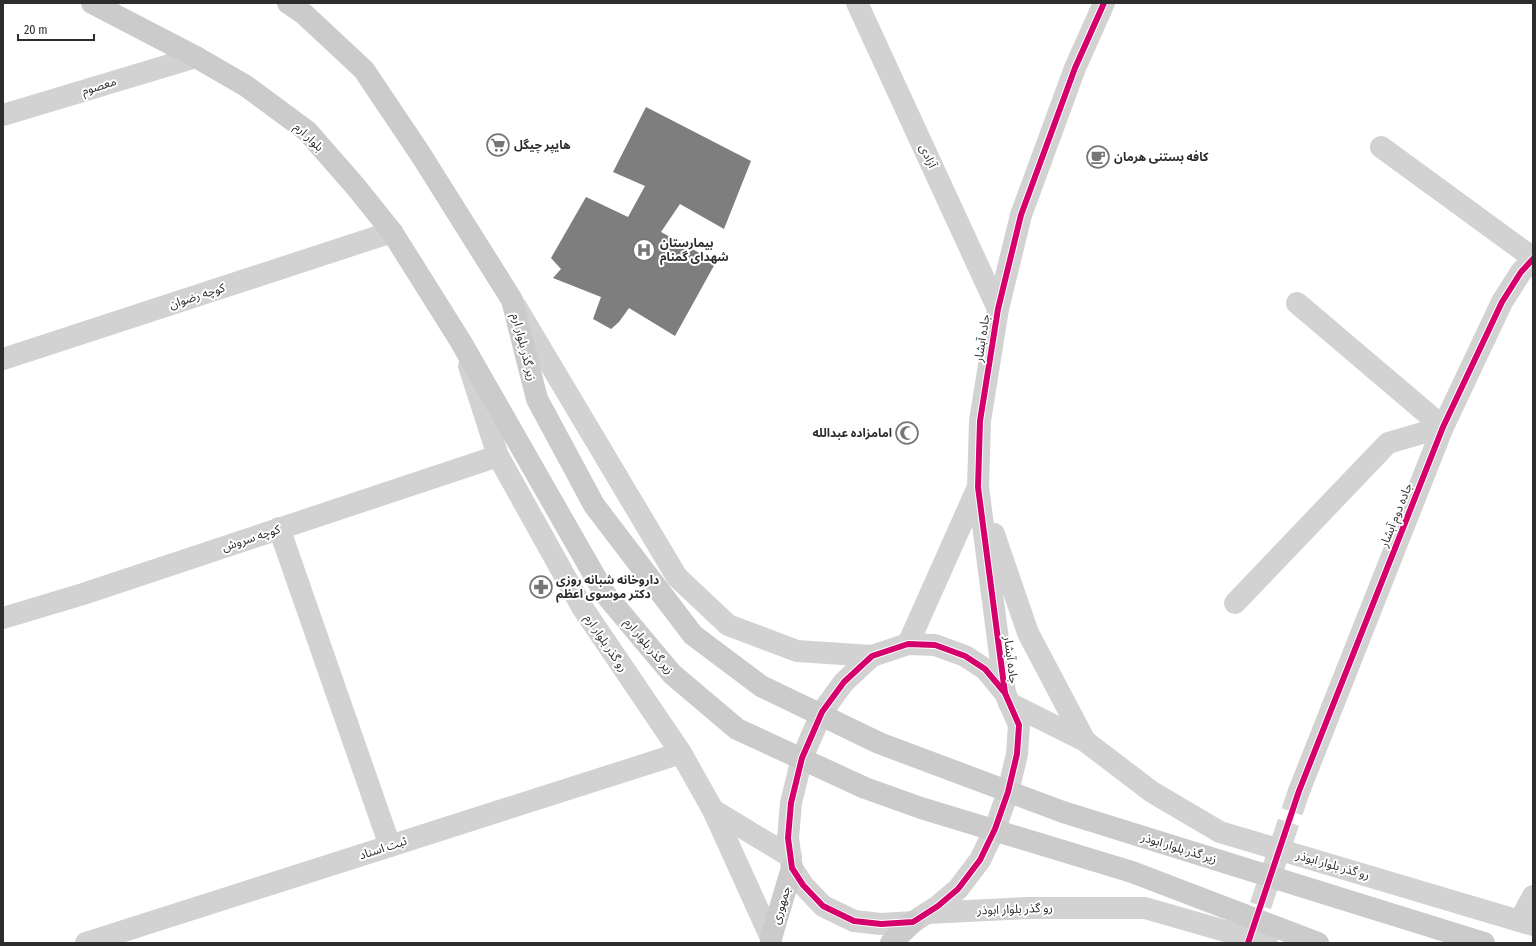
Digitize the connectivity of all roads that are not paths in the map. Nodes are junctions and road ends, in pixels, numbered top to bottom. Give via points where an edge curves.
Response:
1 (92, 3) edge
2 (288, 3) edge
3 (857, 3) edge
4 (1104, 3) edge
5 (196, 57) junction
6 (3, 115) edge
7 (1381, 147) dead end
8 (392, 232) junction
9 (1533, 258) edge
10 (512, 300) junction
11 (1297, 303) dead end
12 (998, 309) junction
13 (461, 342) junction
14 (3, 359) edge
15 (1443, 427) junction
16 (498, 456) junction
17 (978, 487) junction
18 (279, 528) junction
19 (1235, 603) dead end
20 (3, 618) edge
21 (908, 644) junction
22 (872, 656) junction
23 (1007, 698) junction
24 (1085, 741) junction
25 (879, 743) joint
26 (681, 753) junction
27 (1299, 791) tunnel mouth
28 (713, 810) junction
29 (390, 846) junction
30 (791, 862) junction
31 (1533, 896) edge
32 (920, 917) junction
33 (1526, 923) edge
34 (771, 941) edge
35 (86, 943) edge
36 (892, 943) edge
37 (1267, 943) edge
38 (1318, 943) edge
39 (1484, 943) edge

1 - 5 main road, بلوار ارم
2 - 10 main road via 304,14 364,70
3 - 12 street, آزادی
4 - 12 street, جاده آبشار via 1075,68 1021,215
5 - 6 street, معصوم
5 - 8 main road, بلوار ارم via 246,86 307,131
7 - 9 street
8 - 13 main road, بلوار ارم
8 - 14 street, کوچه رضوان
9 - 15 street, جاده دوم‌ آبشار via 1502,302
10 - 22 street via 677,578 728,625 796,651
10 - 25 main road, زیر گذر بلوار ارم via 537,399 594,505 692,635 761,686
11 - 15 street
12 - 17 street, جاده آبشار via 980,421
13 - 16 street, رو گذر بلوار ارم
13 - 38 main road, زیر گذر بلوار ارم via 605,594 672,674 737,729 865,788 921,808 1132,872
15 - 19 street via 1388,443
15 - 27 street, جاده دوم‌ آبشار
16 - 18 street, کوچه سروش
16 - 26 street, رو گذر بلوار ارم via 582,607
17 - 21 street
17 - 23 street, جاده آبشار
17 - 24 street via 1028,633
18 - 20 street, کوچه سروش
18 - 29 street
21 - 22 street
21 - 23 street via 935,645 965,656 985,669
22 - 30 street via 844,682 822,712 802,758 791,803 788,838
23 - 24 street
23 - 32 street via 1019,725 1017,754 1008,792 995,829 980,860 958,889
24 - 33 street, رو گذر بلوار ابوذر via 1152,792 1220,832
25 - 39 main road, زیر گذر بلوار ابوذر via 1063,812
26 - 28 street, رو گذر بلوار ارم
26 - 29 street, ثبت اسناد
28 - 30 street, رو گذر بلوار ارم
28 - 34 street
29 - 35 street, ثبت اسناد
30 - 32 street, رو گذر بلوار ابوذر via 803,885 823,906 854,921 881,924
30 - 34 main road, جمهوری
31 - 33 street
32 - 36 main road
32 - 37 street, رو گذر بلوار ابوذر via 1027,908 1145,908

